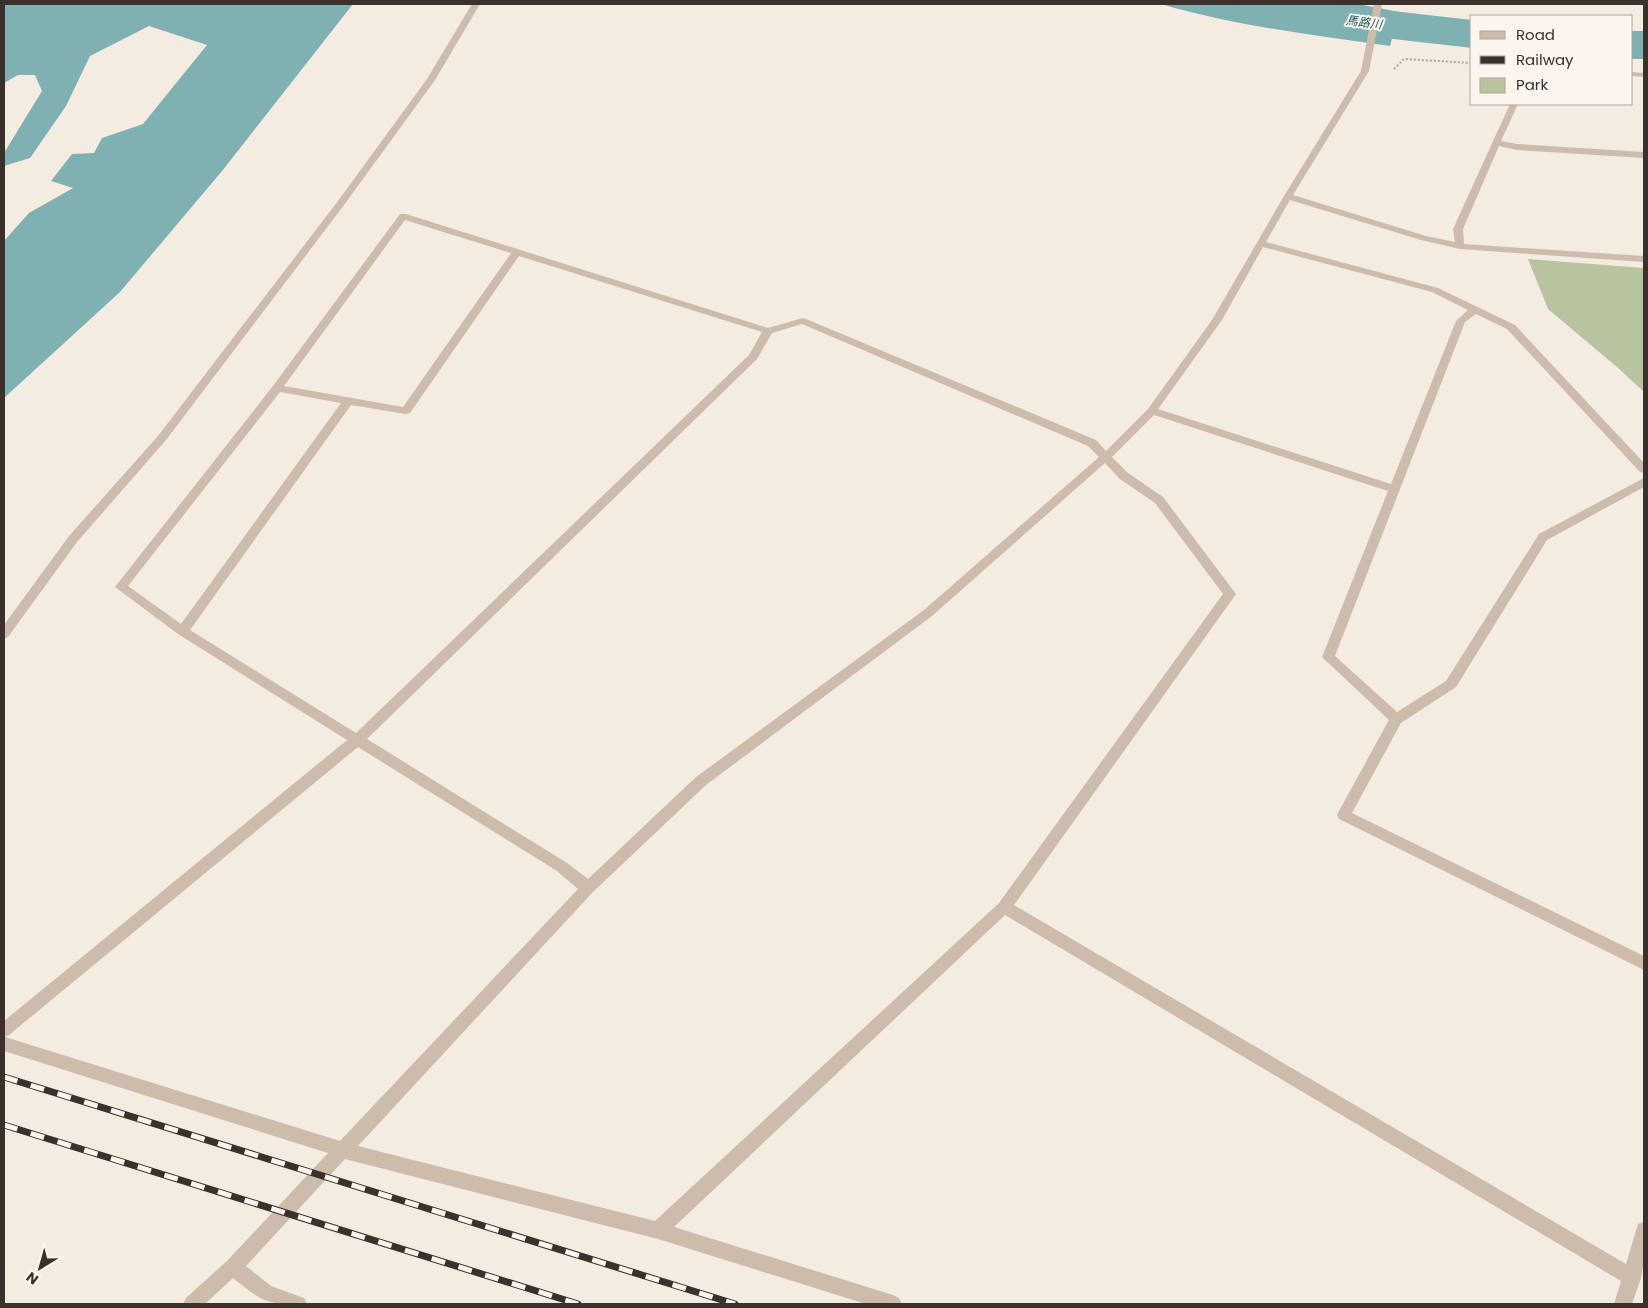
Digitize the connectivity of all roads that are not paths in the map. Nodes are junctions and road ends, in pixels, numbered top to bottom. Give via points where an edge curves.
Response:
1 (476, 4) edge
2 (1378, 4) edge
3 (1514, 105) edge
4 (1497, 143) junction
5 (1644, 155) edge
6 (1288, 196) junction
7 (1261, 244) junction
8 (1460, 246) junction
9 (517, 252) junction
10 (1644, 259) edge
11 (1474, 309) junction
12 (768, 331) junction
13 (277, 388) junction
14 (348, 401) junction
15 (1152, 411) junction
16 (1106, 457) junction
17 (1644, 469) edge
18 (1644, 482) edge
19 (1394, 488) junction
20 (182, 630) junction
21 (4, 634) edge
22 (1396, 719) junction
23 (358, 739) junction
24 (588, 888) junction
25 (1004, 907) junction
26 (1644, 963) edge
27 (4, 1030) edge
28 (4, 1044) edge
29 (343, 1150) junction
30 (658, 1230) junction
31 (1644, 1230) edge
32 (233, 1267) junction
33 (1632, 1278) junction
34 (192, 1304) edge
35 (298, 1304) edge
36 (893, 1304) edge
37 (1623, 1304) edge

1 - 21 street via 431,80 341,203 162,438 73,539
2 - 6 street via 1365,71
3 - 4 street
4 - 5 street via 1517,148
4 - 8 street via 1458,229
6 - 7 street
6 - 8 street
7 - 11 street via 1435,290
7 - 15 street via 1217,320
8 - 10 street
9 - 12 street
9 - 13 street via 403,216
9 - 14 street via 406,412
11 - 17 street via 1511,327
11 - 19 street via 1461,321
12 - 16 street via 803,321 1092,443
12 - 23 street via 753,357
13 - 14 street
13 - 20 street via 121,587
14 - 20 street
15 - 16 street
15 - 19 street
16 - 24 street via 928,613 701,781
16 - 25 street via 1124,476 1159,500 1230,594
18 - 22 street via 1543,537 1451,684
19 - 22 street via 1328,657
20 - 23 street
22 - 26 street via 1344,814
23 - 24 street via 562,867
23 - 27 street
24 - 29 street
25 - 30 street
25 - 33 street
28 - 29 street
29 - 30 street
29 - 32 street
30 - 36 street
31 - 33 street
32 - 34 street
32 - 35 street via 266,1293
33 - 37 street

